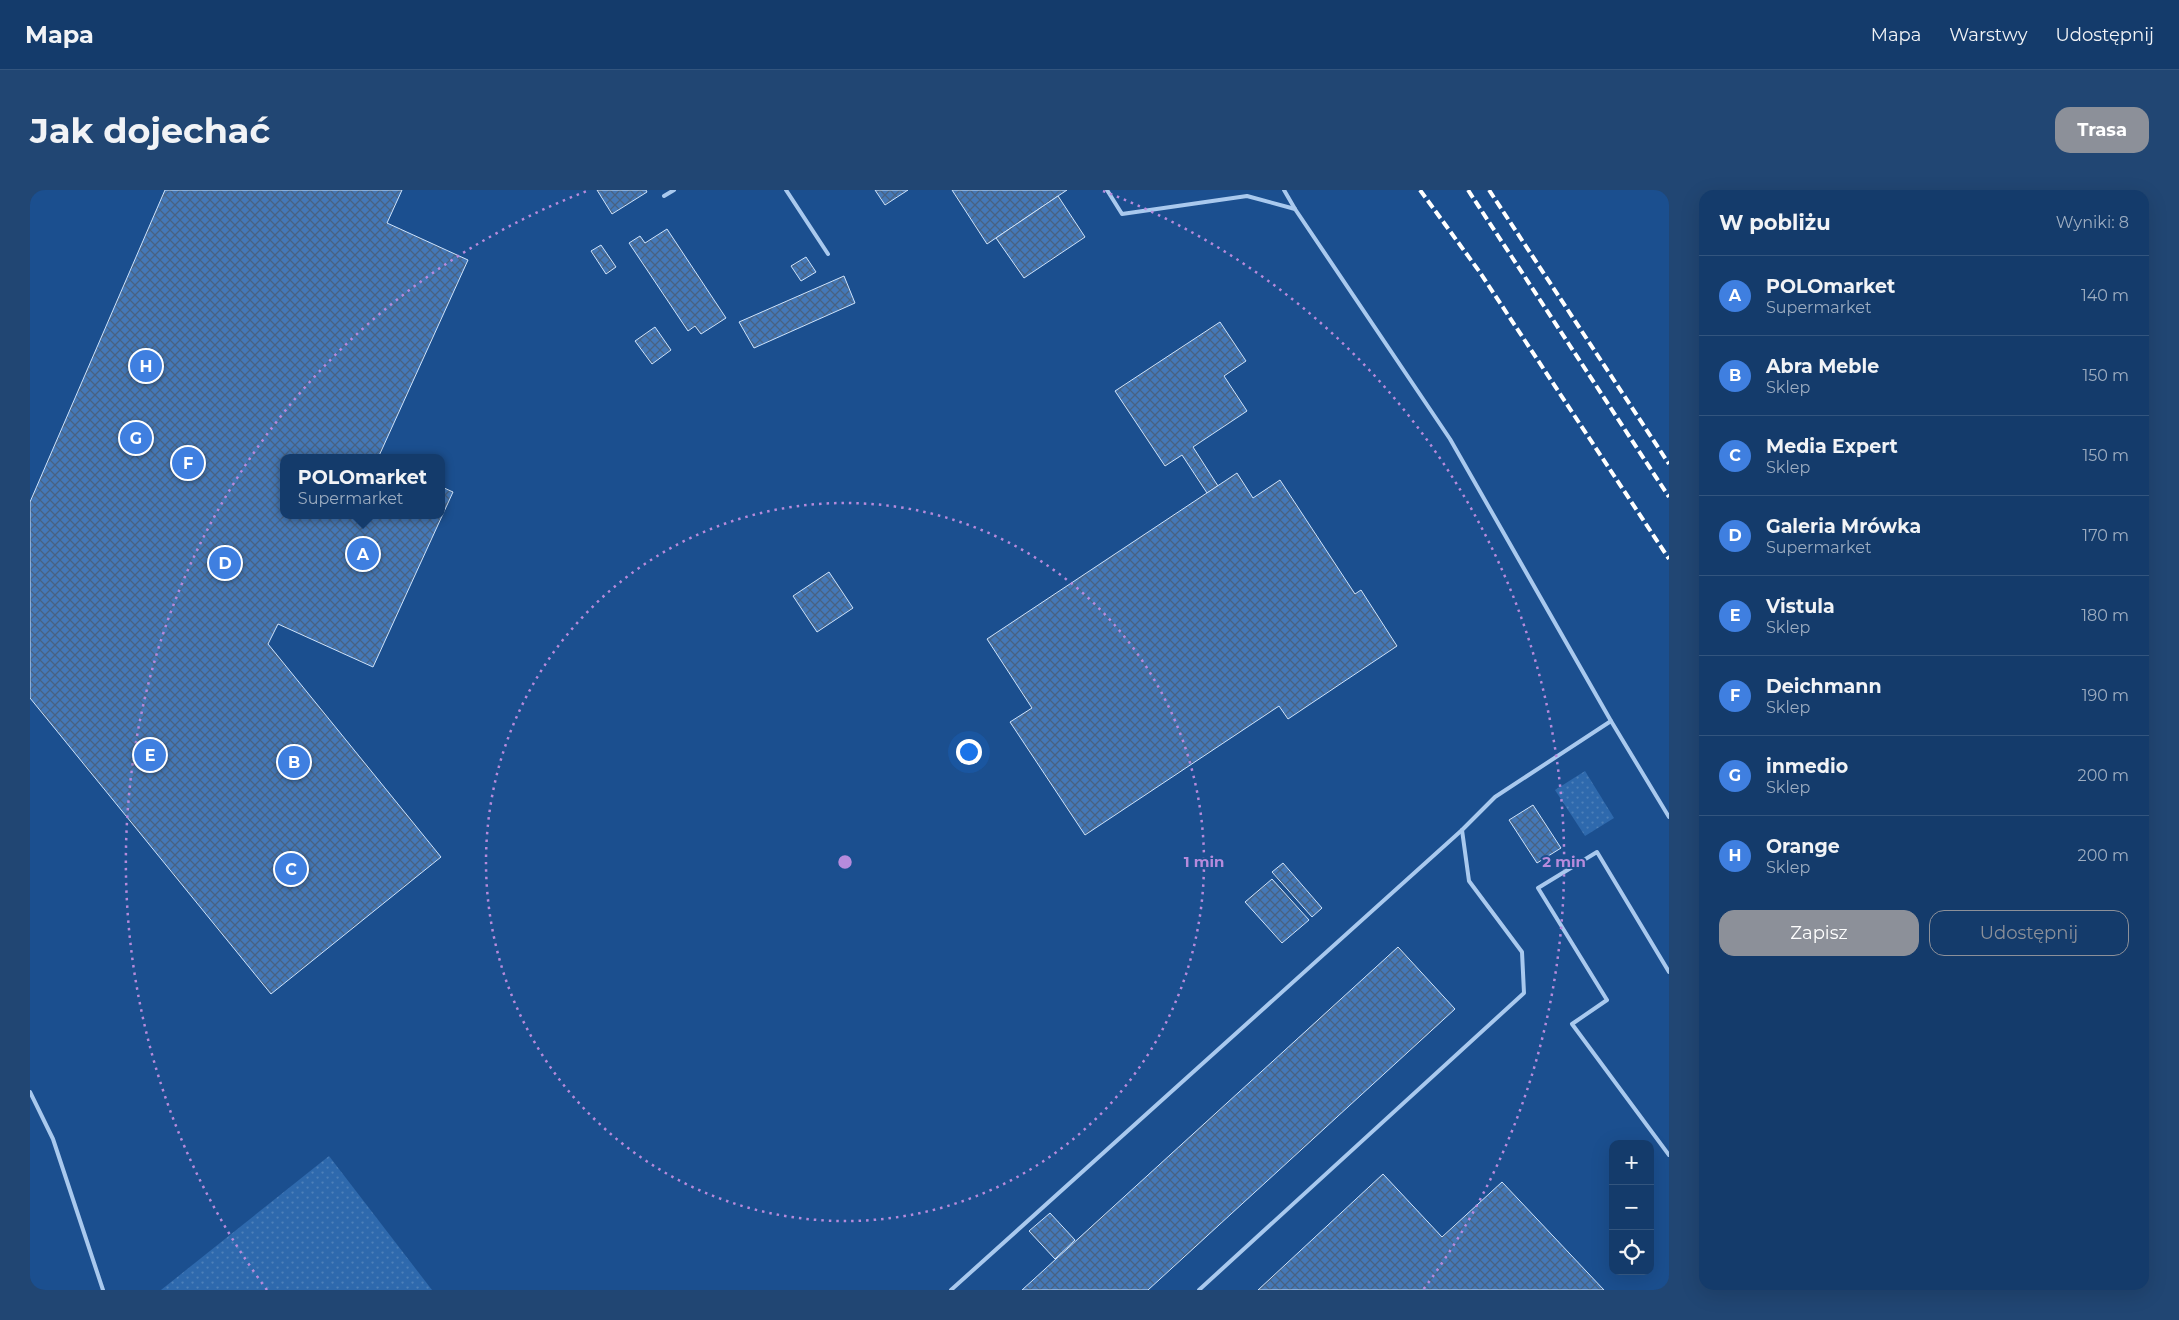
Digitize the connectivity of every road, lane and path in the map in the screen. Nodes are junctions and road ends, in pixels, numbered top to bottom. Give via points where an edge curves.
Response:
1 (674, 190) edge
2 (786, 190) edge
3 (1108, 190) edge
4 (1284, 190) edge
5 (664, 196) dead end
6 (1295, 209) junction
7 (828, 254) dead end
8 (1611, 721) junction
9 (1669, 817) edge
10 (1462, 830) junction
11 (1669, 972) edge
12 (30, 1092) edge
13 (1669, 1154) edge
14 (103, 1290) edge
15 (951, 1290) edge
16 (1199, 1290) edge

1 - 5 lane
2 - 7 lane
3 - 6 lane via 1122,214 1246,196
4 - 6 lane
6 - 8 lane via 1450,439
8 - 9 lane
8 - 10 lane via 1495,797
10 - 15 lane
10 - 16 lane via 1469,881 1522,952 1524,993
11 - 13 lane via 1597,852 1538,888 1607,1000 1572,1024
12 - 14 lane via 53,1138

